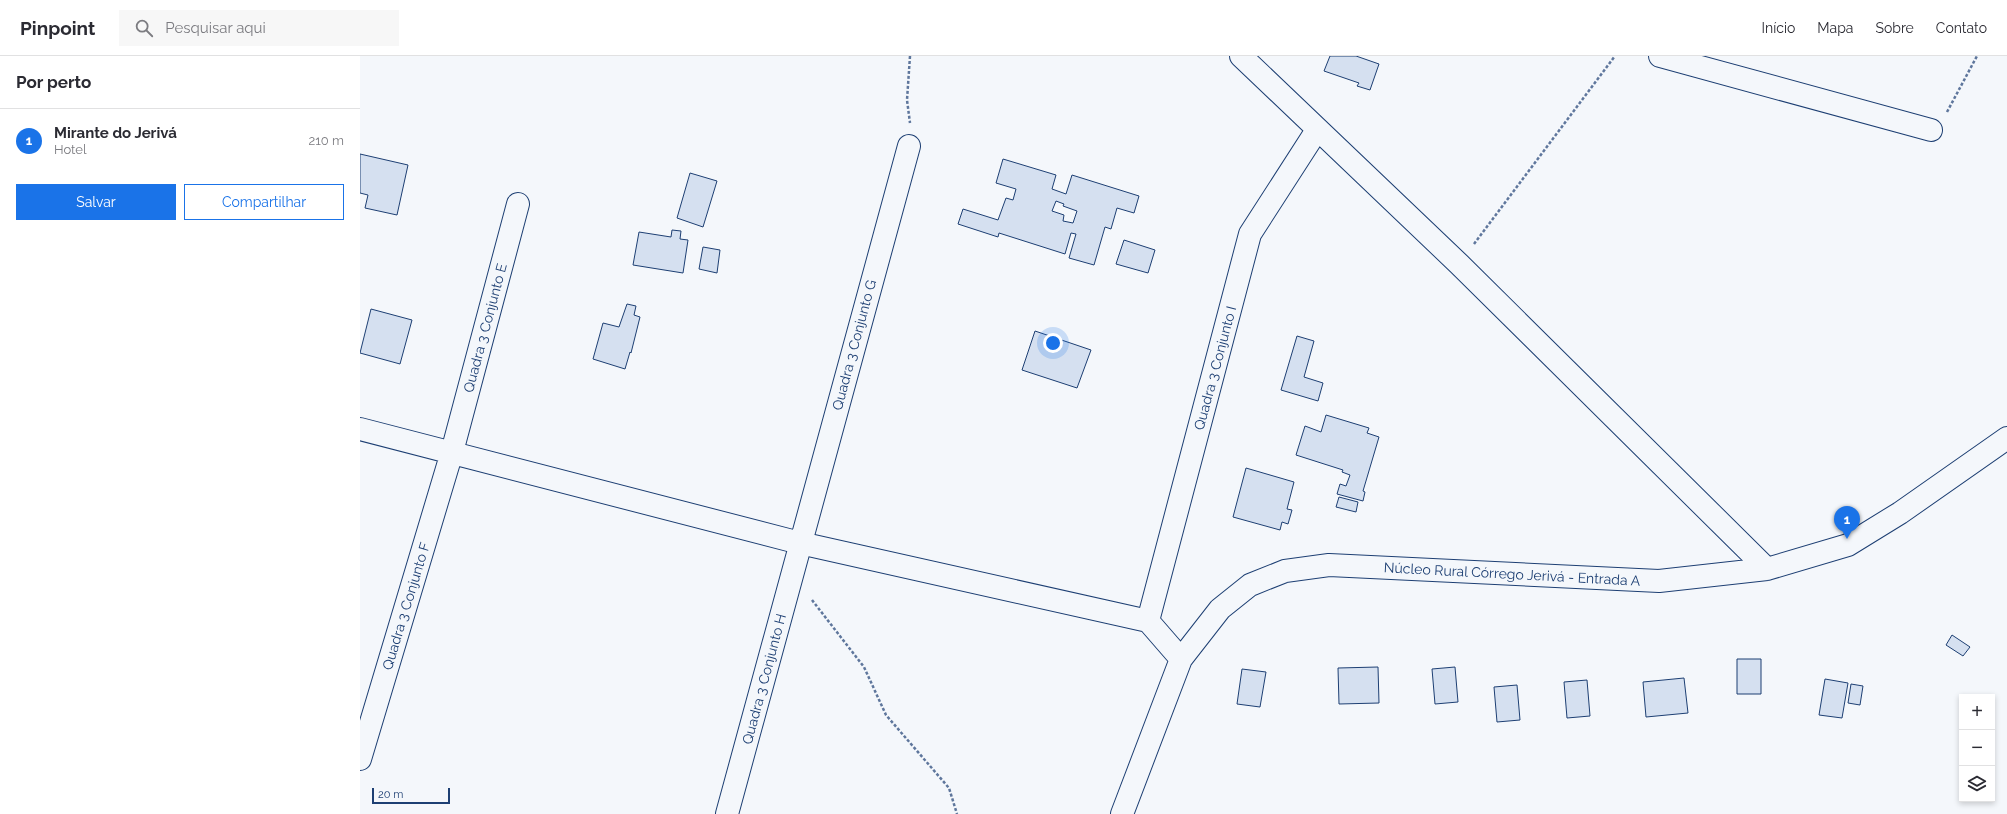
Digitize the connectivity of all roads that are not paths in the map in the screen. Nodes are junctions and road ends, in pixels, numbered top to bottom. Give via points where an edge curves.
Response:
1 (1241, 56) edge
2 (1660, 56) edge
3 (1317, 130) junction
4 (1932, 130) road end
5 (909, 146) road end
6 (518, 204) dead end
7 (360, 429) edge
8 (2007, 438) edge
9 (452, 452) junction
10 (800, 544) junction
11 (1767, 569) junction
12 (1148, 621) junction
13 (1181, 659) junction
14 (360, 759) edge
15 (727, 814) edge
16 (1122, 814) edge

1 - 3 street
2 - 4 street
3 - 11 street via 1459,264
3 - 12 street, Quadra 3 Conjunto I via 1250,234
5 - 10 street, Quadra 3 Conjunto G
6 - 9 street, Quadra 3 Conjunto E
7 - 9 street
8 - 11 street, Núcleo Rural Córrego Jerivá - Entrada A via 1900,513 1848,545
9 - 10 street
9 - 14 street, Quadra 3 Conjunto F
10 - 12 street
10 - 15 street, Quadra 3 Conjunto H
11 - 13 street, Núcleo Rural Córrego Jerivá - Entrada A via 1659,581 1329,565 1285,571 1250,585 1220,609
12 - 13 street
13 - 16 street, Núcleo Rural Córrego Jerivá - Entrada A

